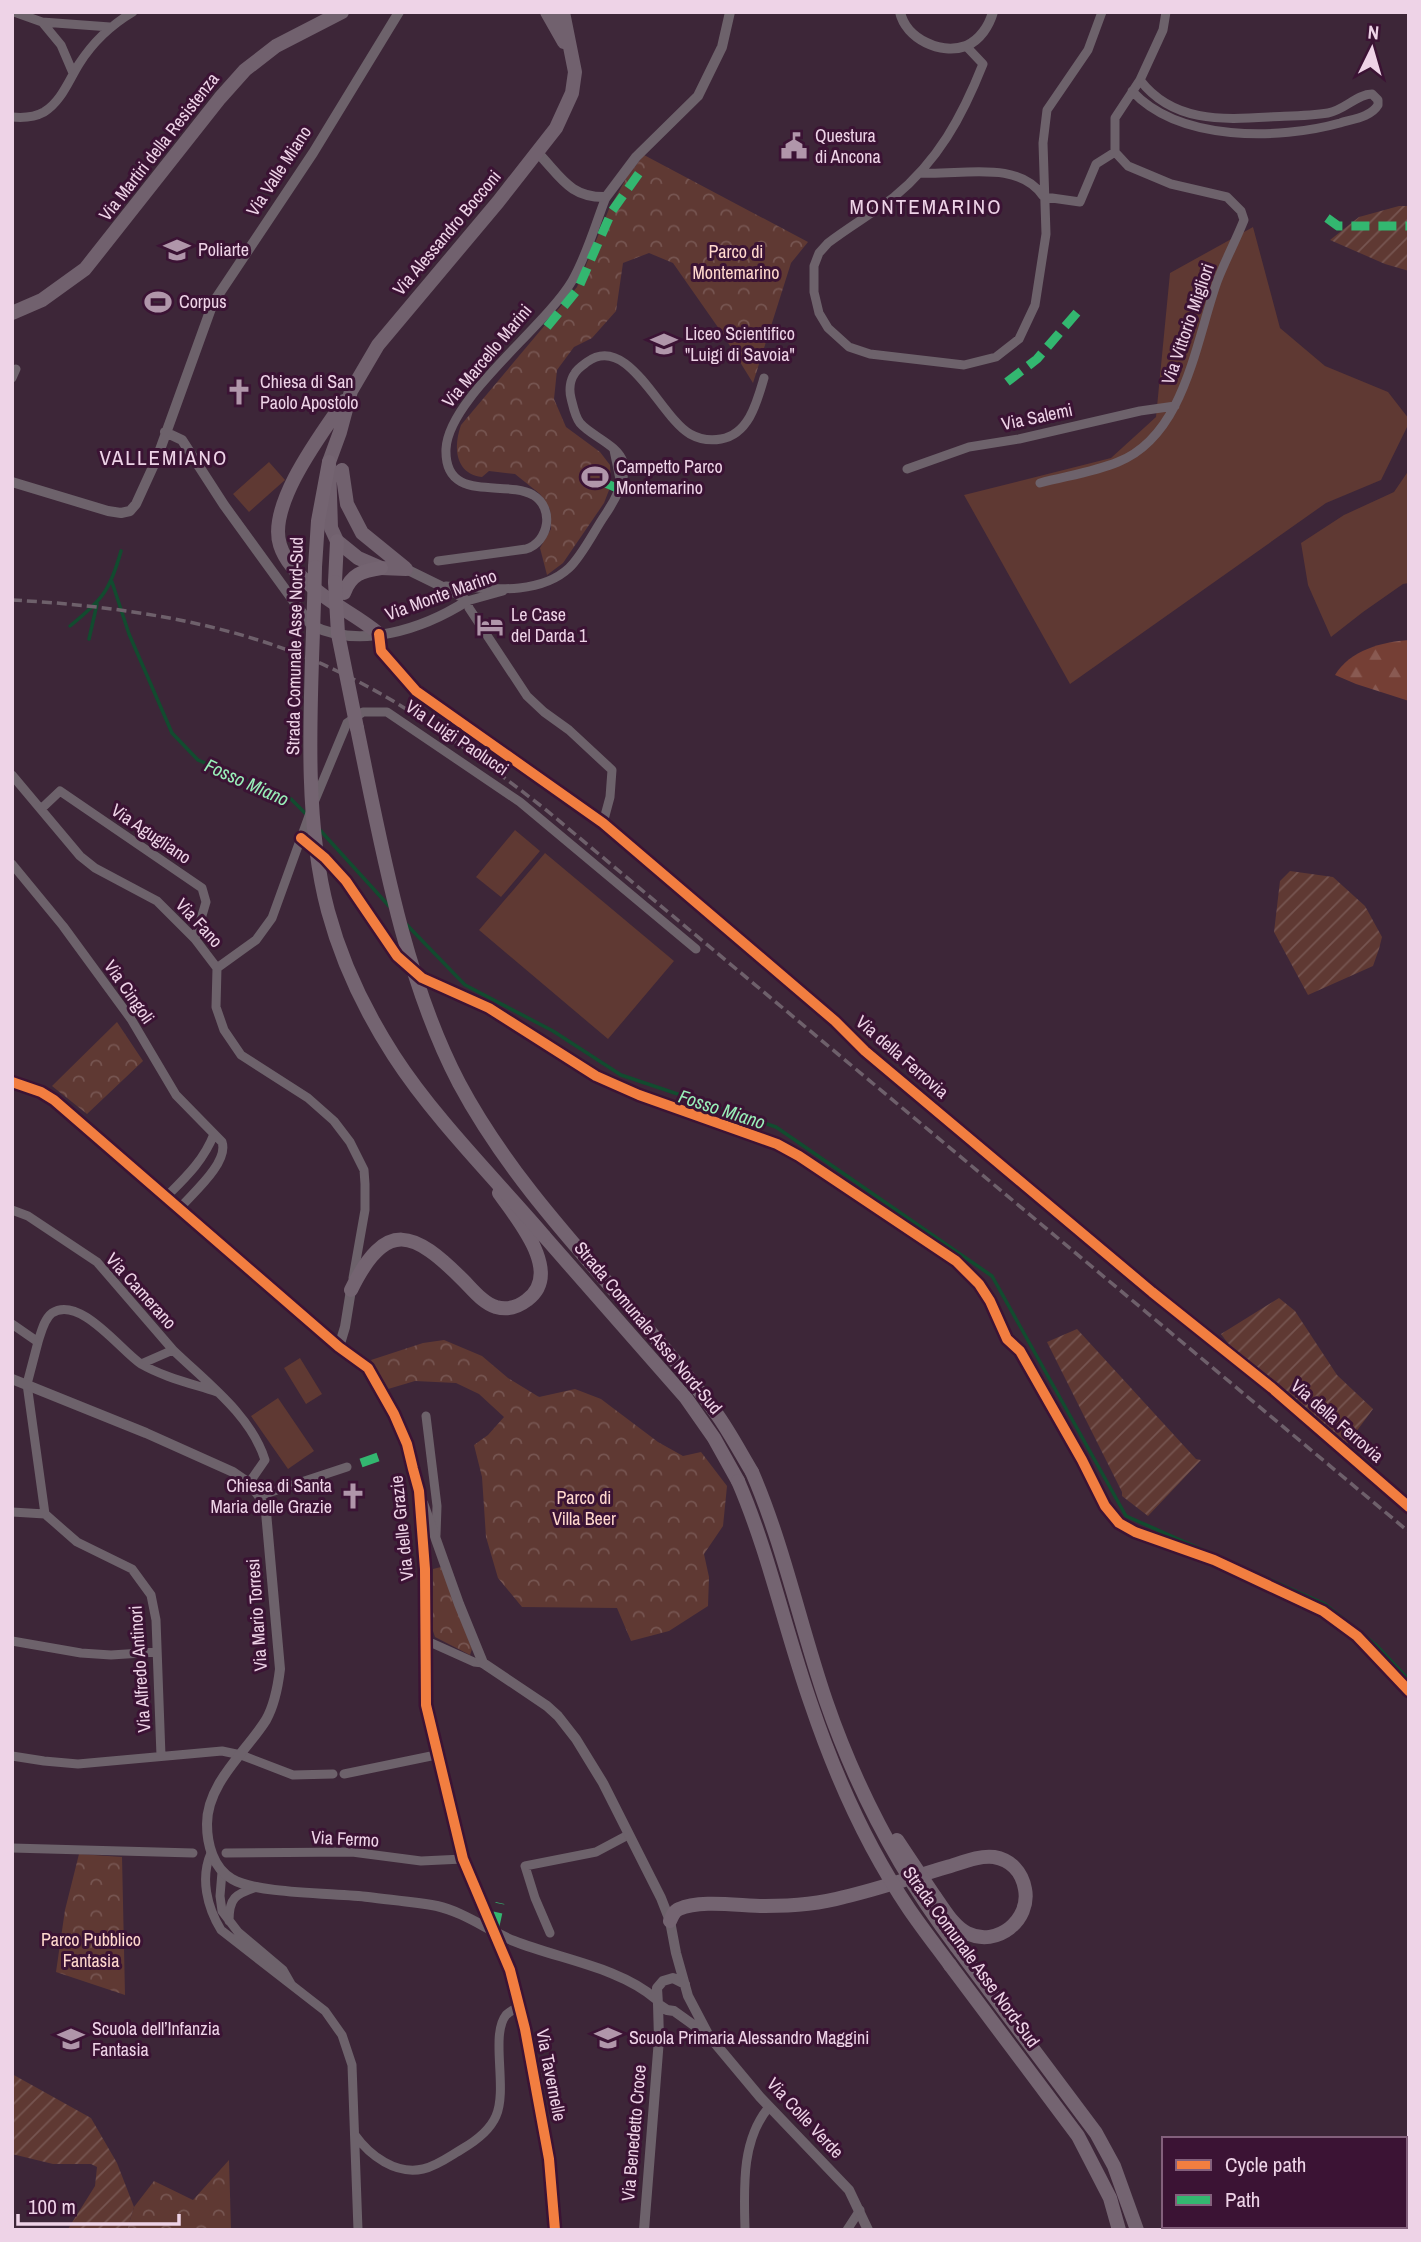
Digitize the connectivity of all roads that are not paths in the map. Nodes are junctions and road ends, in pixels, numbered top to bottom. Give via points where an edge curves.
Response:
1 (14, 12) edge
2 (133, 12) edge
3 (342, 12) edge
4 (399, 12) edge
5 (547, 12) edge
6 (563, 12) edge
7 (730, 12) edge
8 (900, 12) edge
9 (993, 12) edge
10 (1102, 12) edge
11 (1166, 12) edge
12 (42, 22) junction
13 (110, 27) junction
14 (966, 46) junction
15 (572, 56) junction
16 (73, 73) junction
17 (1140, 80) junction
18 (1132, 91) junction
19 (12, 117) edge
20 (1115, 152) junction
21 (538, 153) junction
22 (920, 173) junction
23 (606, 197) junction
24 (1045, 197) junction
25 (12, 313) edge
26 (764, 378) dead end
27 (351, 391) junction
28 (1175, 405) junction
29 (166, 432) junction
30 (340, 432) junction
31 (329, 462) junction
32 (907, 469) dead end
33 (342, 470) junction
34 (12, 482) edge
35 (1040, 483) dead end
36 (337, 541) junction
37 (438, 561) dead end
38 (381, 568) junction
39 (406, 569) junction
40 (442, 586) junction
41 (339, 587) junction
42 (515, 587) junction
43 (467, 601) junction
44 (379, 634) junction
45 (12, 775) edge
46 (41, 809) junction
47 (603, 823) junction
48 (12, 864) edge
49 (17, 874) edge
50 (195, 939) junction
51 (696, 949) dead end
52 (217, 968) junction
53 (12, 1083) edge
54 (215, 1135) junction
55 (466, 1146) junction
56 (198, 1164) junction
57 (210, 1174) junction
58 (166, 1197) junction
59 (180, 1208) junction
60 (12, 1210) edge
61 (351, 1290) junction
62 (12, 1324) edge
63 (38, 1342) junction
64 (339, 1347) junction
65 (173, 1350) junction
66 (141, 1364) junction
67 (12, 1379) edge
68 (27, 1384) junction
69 (217, 1392) junction
70 (426, 1416) dead end
71 (347, 1468) dead end
72 (249, 1483) junction
73 (419, 1491) junction
74 (259, 1496) junction
75 (437, 1506) junction
76 (424, 1507) junction
77 (1409, 1507) edge
78 (12, 1513) edge
79 (45, 1514) junction
80 (436, 1535) junction
81 (443, 1555) junction
82 (424, 1561) junction
83 (425, 1640) junction
84 (12, 1641) edge
85 (158, 1653) junction
86 (483, 1663) junction
87 (241, 1755) junction
88 (436, 1755) junction
89 (12, 1756) edge
90 (161, 1756) junction
91 (333, 1774) dead end
92 (344, 1774) dead end
93 (866, 1798) junction
94 (628, 1835) junction
95 (12, 1848) edge
96 (193, 1853) dead end
97 (211, 1853) junction
98 (226, 1853) dead end
99 (463, 1859) junction
100 (222, 1871) junction
101 (257, 1887) junction
102 (209, 1903) junction
103 (229, 1921) junction
104 (670, 1921) junction
105 (494, 1932) junction
106 (550, 1933) dead end
107 (685, 1984) junction
108 (292, 1985) junction
109 (688, 1996) junction
110 (657, 2001) junction
111 (519, 2006) junction
112 (673, 2011) junction
113 (709, 2036) junction
114 (659, 2039) junction
115 (769, 2107) junction
116 (355, 2135) junction
117 (860, 2210) junction
118 (358, 2230) edge
119 (555, 2230) edge
120 (644, 2230) edge
121 (745, 2230) edge
122 (847, 2230) edge
123 (867, 2230) edge
124 (1119, 2230) edge
125 (1137, 2230) edge

1 - 12 street
2 - 13 street
3 - 25 main road, Via Martiri della Resistenza via 276,47 245,70 85,269 42,300
4 - 29 street, Via Valle Miano via 213,303
5 - 15 main road
6 - 15 main road, Via Alessandro Bocconi
7 - 23 street, Via Marcello Marini via 722,47 698,96 636,157
8 - 14 street via 916,38 933,46
9 - 14 street via 980,36
10 - 24 street via 1088,50 1046,110
11 - 17 street via 1163,30
12 - 13 street
12 - 16 street via 61,45
13 - 16 street
14 - 22 street via 982,64 953,132
15 - 21 main road, Via Alessandro Bocconi via 572,93
16 - 19 street via 57,101 44,112
17 - 18 street
17 - 18 street via 1151,95 1168,105 1208,118 1330,112 1348,107 1365,94 1373,94 1378,106 1369,114 1335,124 1279,132 1227,132 1182,122 1144,103
18 - 20 street via 1115,118
20 - 24 street via 1096,163 1080,202
20 - 28 street, Via Vittorio Migliori via 1128,166 1171,184 1227,197 1244,220 1218,279
21 - 23 street via 573,191 590,198
21 - 27 main road, Via Alessandro Bocconi via 378,345
22 - 24 street via 1018,176 1036,185
22 - 24 street via 819,253 813,282 819,313 849,347 870,354 964,365 1004,351 1019,339 1035,305 1046,234
23 - 37 street, Via Marcello Marini via 571,282 460,410 447,440 448,464 458,479 480,488 524,492 542,503 547,514 542,538 526,549
26 - 42 street, Via Monte Marino via 743,427 727,438 711,441 690,434 676,422 625,362 608,355 595,357 574,373 569,389 579,422 622,457 625,469 609,509 569,568 540,584
27 - 30 main road, Via Alessandro Bocconi
27 - 44 main road via 294,479 282,509 278,537 286,558 310,585
28 - 32 street, Via Salemi via 969,447
28 - 35 street, Via Vittorio Migliori via 1163,426 1120,461
29 - 34 street, Via Valle Miano via 130,511 81,505
29 - 44 street via 183,440 311,625 331,634
30 - 31 main road, Via Alessandro Bocconi
30 - 33 main road, Via Alessandro Bocconi
31 - 36 main road via 331,528
31 - 55 highway, Strada Comunale Asse Nord-Sud, bridge via 314,567 312,737 313,827 328,910 360,999 395,1058
33 - 36 main road, Via Alessandro Bocconi
33 - 39 main road via 347,504 362,533
36 - 38 main road
36 - 41 highway
38 - 39 main road
38 - 41 highway via 356,574
39 - 40 street
40 - 42 street, Via Monte Marino
40 - 43 street
41 - 93 highway, Strada Comunale Asse Nord-Sud, bridge via 338,634 392,888 428,1012 460,1084 507,1159 675,1360 718,1416 752,1472 770,1514 826,1701
42 - 43 street, Via Monte Marino
43 - 44 street, Via Monte Marino via 408,629
43 - 47 street via 527,696 612,770
44 - 47 street, Via della Ferrovia via 381,651 416,691
45 - 46 street, Via Fano
46 - 50 street, Via Fano via 80,856 157,901
46 - 50 street, Via Agugliano via 60,791 202,888 206,902
47 - 77 street, Via della Ferrovia via 835,1020 865,1051
48 - 49 street, Via Cingoli
49 - 54 street, Via Cingoli via 63,926 131,1019 176,1096
50 - 52 street, Via Fano
51 - 52 street, Via Luigi Paolucci, bridge via 520,802 387,712 363,712 347,723 265,930
52 - 61 street, Via Fano via 216,1007 224,1030 241,1055 308,1098 334,1121 364,1170 365,1210
53 - 58 street, Via delle Grazie via 54,1100
54 - 56 street
54 - 57 street via 224,1149
55 - 61 highway, bridge via 527,1232 541,1279 535,1294 522,1304 503,1309 486,1302 440,1256 418,1243 398,1240 370,1256
55 - 124 highway, Strada Comunale Asse Nord-Sud, bridge via 686,1398 714,1438 757,1524 811,1704 865,1834 908,1908 1078,2136 1110,2198
56 - 57 street
56 - 58 street
57 - 59 street
58 - 59 street, Via delle Grazie
59 - 64 street, Via delle Grazie
60 - 65 street, Via Camerano via 97,1262
61 - 64 street
62 - 63 street
63 - 66 street, Via Camerano via 52,1313 73,1312 88,1317
63 - 68 street, Via Camerano
64 - 73 street, Via delle Grazie via 368,1368 394,1414
65 - 66 street, Via Camerano
65 - 69 street, Via Camerano
66 - 69 street, Via Camerano
67 - 68 street, Via Mario Torresi
68 - 72 street, Via Mario Torresi via 175,1446
68 - 79 street
69 - 72 street, Via Camerano via 260,1445 265,1460
70 - 75 street
71 - 74 street
72 - 74 street, Via Mario Torresi
73 - 76 street
73 - 82 street, Via delle Grazie
74 - 87 street, Via Mario Torresi via 265,1512 280,1669 268,1718
75 - 76 street
75 - 80 street
76 - 80 street
78 - 79 street
79 - 85 street, Via Alfredo Antinori via 77,1542 132,1569 151,1595
80 - 81 street
81 - 82 street
81 - 86 street
82 - 83 street, Via delle Grazie
83 - 86 street, Via Colle Verde
83 - 88 street, Via delle Grazie via 426,1705
84 - 85 street via 81,1653
85 - 90 street, Via Alfredo Antinori
86 - 94 street, Via Colle Verde via 558,1716 603,1783
87 - 90 street via 222,1751
87 - 91 street via 293,1775
87 - 97 street, Via Mario Torresi via 210,1803
88 - 92 street
88 - 99 street, Via delle Grazie
89 - 90 street via 78,1764
93 - 104 highway, bridge via 891,1830 935,1897 956,1925 967,1933 991,1937 1010,1929 1021,1917 1026,1890 1018,1870 991,1857 974,1859 844,1898 778,1906 698,1905 676,1911
93 - 125 highway, Strada Comunale Asse Nord-Sud, bridge via 926,1906 1096,2133 1114,2166
94 - 104 street, Via Colle Verde
94 - 106 street via 596,1852 525,1866
95 - 96 street
97 - 100 street, Via Mario Torresi
97 - 102 street via 205,1869
98 - 99 street, Via Fermo via 352,1852 421,1861
99 - 105 street, Via delle Grazie
100 - 101 street via 235,1881
100 - 102 street via 211,1880
100 - 103 street via 222,1911
101 - 103 street via 234,1898
101 - 105 street via 439,1907
102 - 108 street via 221,1930
103 - 108 street via 283,1970
104 - 107 street, Via Colle Verde
105 - 110 street, Via Colle Verde via 628,1980
105 - 111 street, Via Tavernelle
107 - 109 street, Via Colle Verde
107 - 110 street via 673,1978 663,1980 657,1988
108 - 116 street via 325,2011 345,2042 352,2064
109 - 112 street via 684,2006
109 - 113 street, Via Colle Verde
110 - 112 street, Via Colle Verde
110 - 114 street, Via Benedetto Croce
111 - 116 street via 506,2016 500,2030 501,2090 495,2119 473,2142 441,2162 405,2169 377,2159
111 - 119 street, Via Tavernelle via 549,2159
112 - 113 street, Via Colle Verde
112 - 114 street, Via Benedetto Croce
113 - 115 street, Via Colle Verde
114 - 120 street, Via Benedetto Croce
115 - 117 street, Via Colle Verde via 849,2190
115 - 121 street via 749,2144
116 - 118 street
117 - 122 street
117 - 123 street, Via Colle Verde

